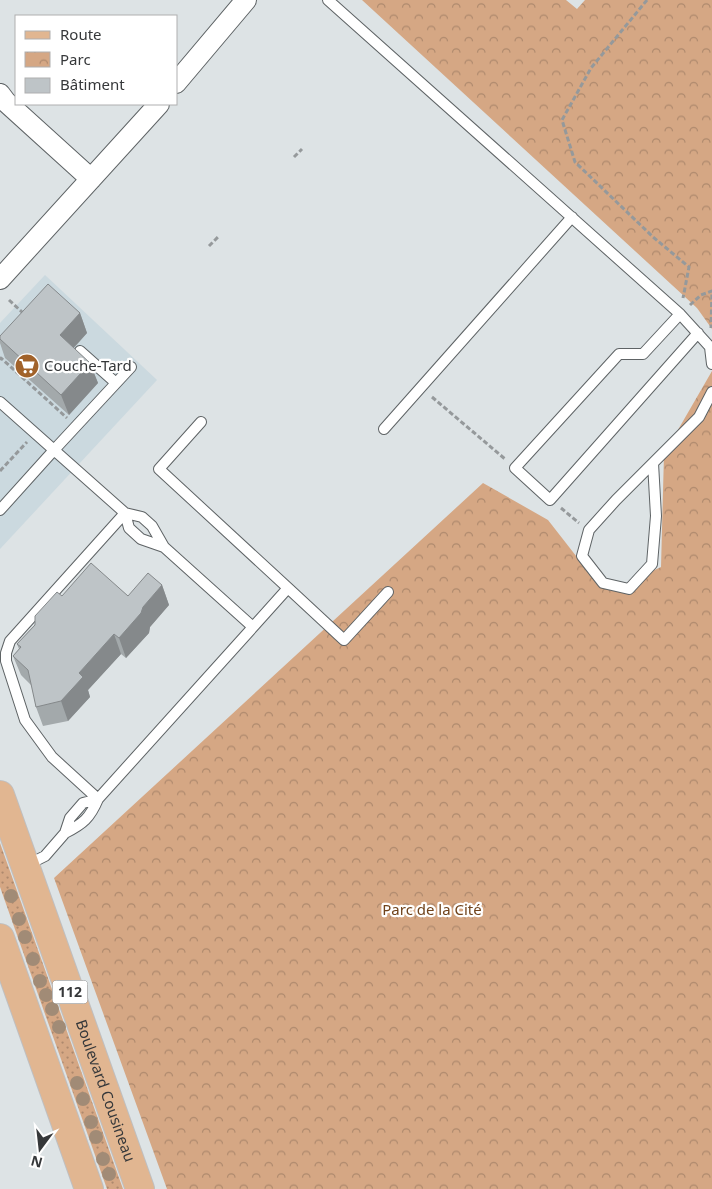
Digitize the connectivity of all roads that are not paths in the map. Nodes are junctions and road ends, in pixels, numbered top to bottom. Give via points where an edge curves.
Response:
1 (246, 0) edge
2 (328, 0) edge
3 (178, 81) edge
4 (0, 94) edge
5 (158, 105) edge
6 (91, 179) junction
7 (572, 217) junction
8 (0, 279) edge
9 (680, 314) junction
10 (698, 333) junction
11 (80, 351) edge
12 (712, 364) edge
13 (131, 367) dead end
14 (116, 383) junction
15 (712, 392) edge
16 (0, 402) edge
17 (201, 422) dead end
18 (384, 430) dead end
19 (54, 450) junction
20 (653, 463) junction
21 (0, 510) edge
22 (124, 513) junction
23 (164, 547) junction
24 (288, 588) junction
25 (388, 592) dead end
26 (253, 627) junction
27 (0, 795) edge
28 (98, 799) junction
29 (25, 865) junction
30 (0, 938) edge
31 (89, 1189) edge
32 (140, 1189) edge

1 - 3 street
2 - 7 lane
4 - 6 street
5 - 6 street
6 - 8 street
7 - 9 lane
7 - 18 lane
9 - 10 lane
9 - 10 lane via 643,354 619,354 515,468 550,500
10 - 12 lane via 710,347
11 - 14 lane
13 - 14 lane
14 - 19 lane
15 - 20 lane via 699,417
16 - 19 lane
17 - 24 lane via 159,469
19 - 21 lane
19 - 22 lane
20 - 20 lane via 588,530 582,556 603,583 629,589 652,564 656,516
22 - 23 lane via 129,528 141,539
22 - 23 lane via 142,516
22 - 28 lane via 10,641 6,653 7,668 25,720 52,757
23 - 26 lane
24 - 25 lane via 344,640
24 - 26 lane
26 - 28 lane
27 - 29 main road, Boulevard Cousineau / 112
28 - 29 lane via 80,826 65,833 45,856
29 - 32 main road, Boulevard Cousineau / 112
30 - 31 main road

